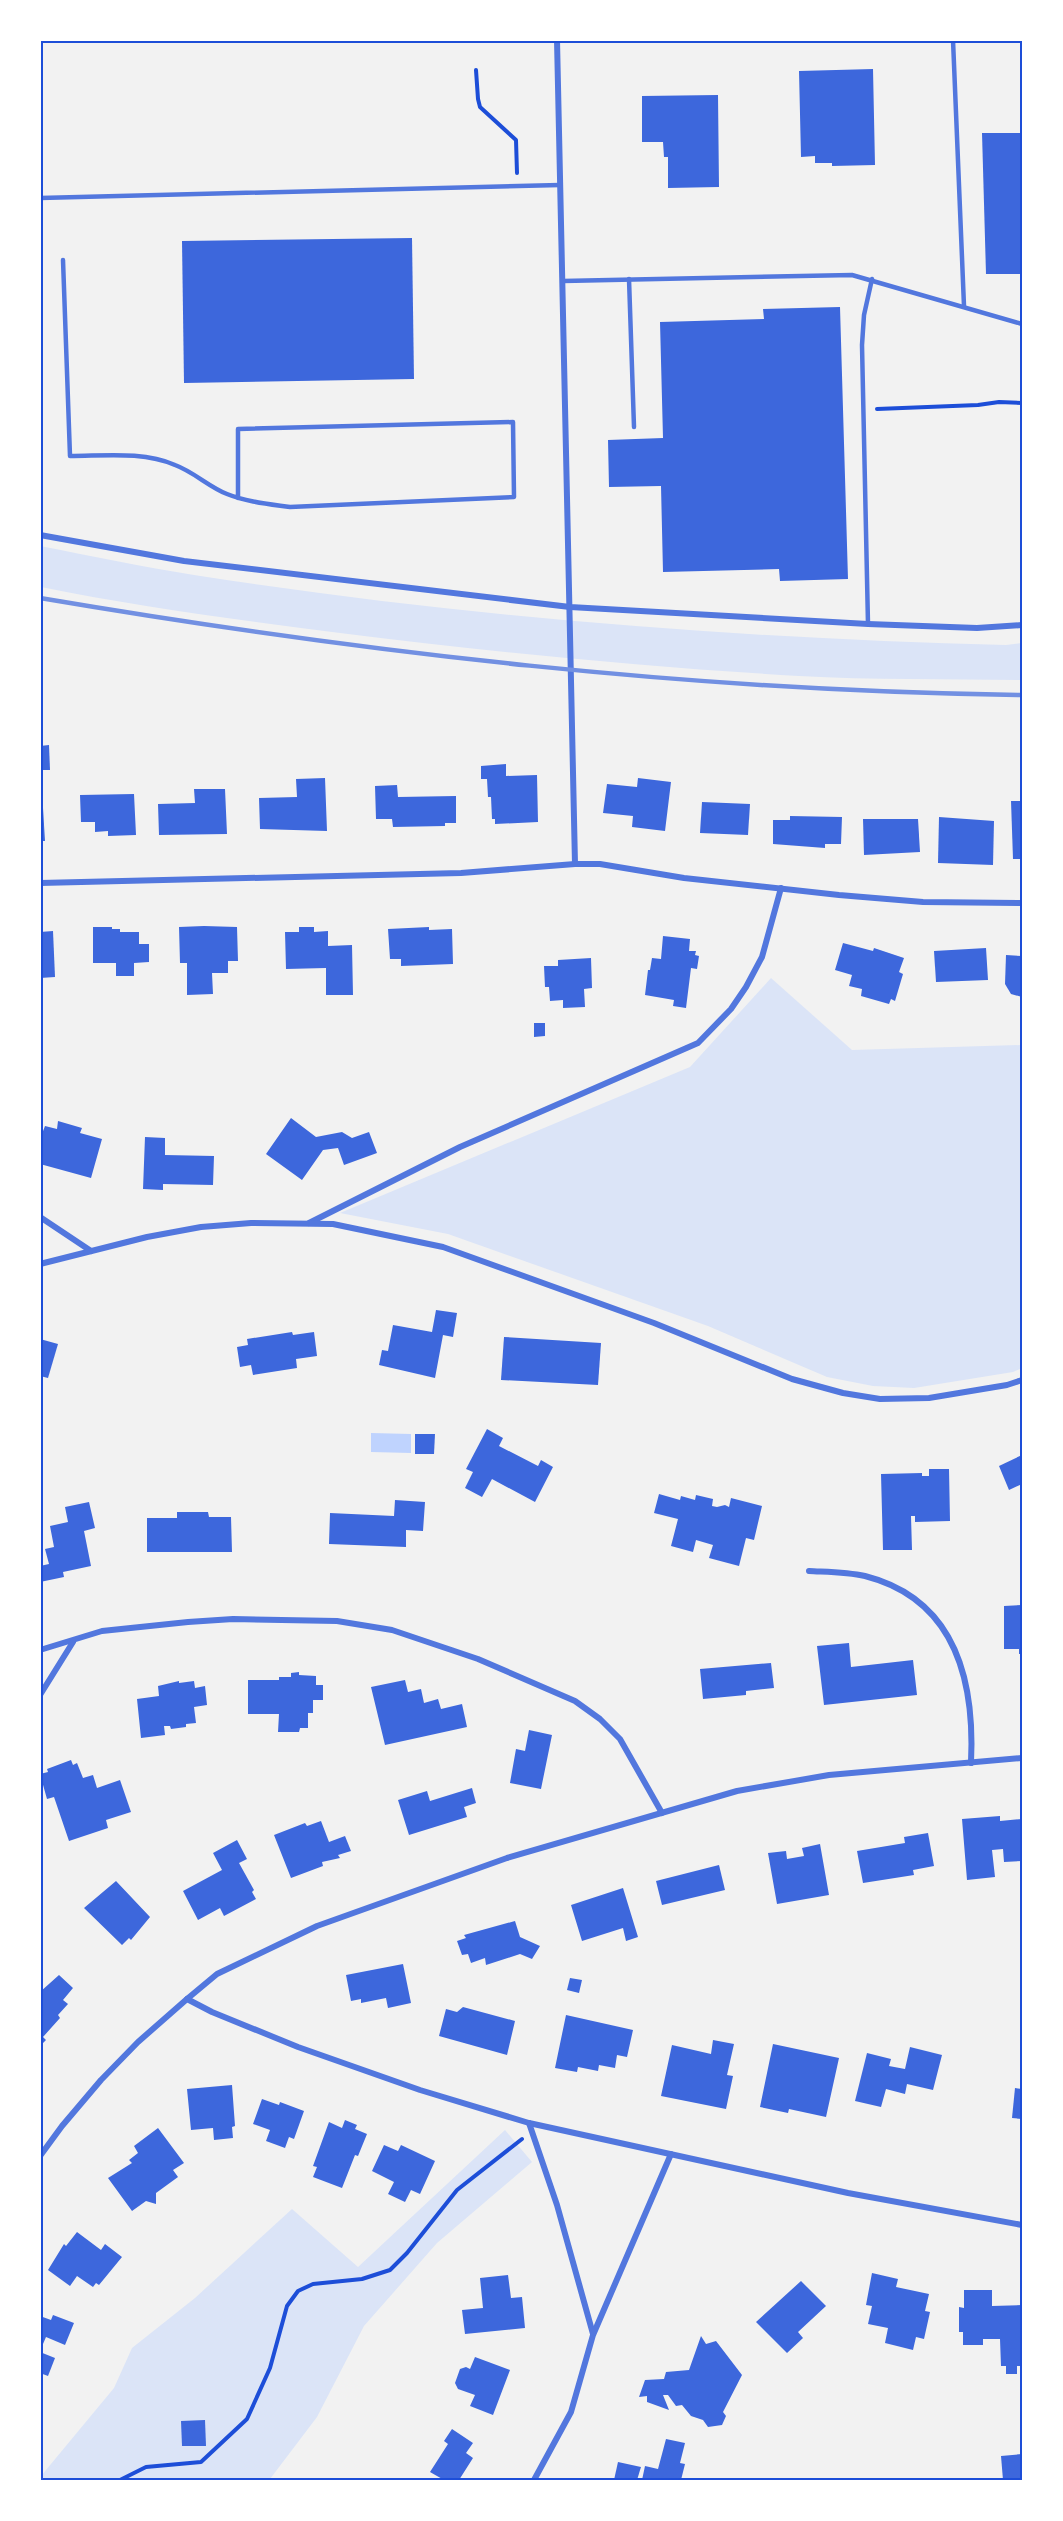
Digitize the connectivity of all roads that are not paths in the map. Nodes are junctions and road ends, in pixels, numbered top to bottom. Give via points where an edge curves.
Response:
1 (557, 40) edge
2 (953, 40) edge
3 (560, 185) junction
4 (40, 198) edge
5 (63, 260) dead end
6 (629, 279) junction
7 (872, 279) junction
8 (563, 280) junction
9 (964, 306) junction
10 (1023, 324) edge
11 (634, 427) dead end
12 (238, 498) junction
13 (40, 535) edge
14 (570, 607) junction
15 (868, 624) junction
16 (1023, 625) edge
17 (575, 864) junction
18 (40, 883) edge
19 (781, 888) junction
20 (1023, 903) edge
21 (40, 1217) edge
22 (306, 1224) junction
23 (91, 1251) junction
24 (40, 1264) edge
25 (1023, 1380) edge
26 (809, 1571) dead end
27 (73, 1642) junction
28 (40, 1650) edge
29 (40, 1695) edge
30 (1023, 1758) edge
31 (971, 1763) junction
32 (662, 1813) junction
33 (187, 1999) junction
34 (529, 2123) junction
35 (42, 2152) edge
36 (671, 2154) junction
37 (1023, 2225) edge
38 (593, 2334) junction
39 (534, 2481) edge

1 - 3 street
2 - 9 lane
3 - 4 lane
3 - 8 street
5 - 12 lane via 70,456 152,458 176,465
6 - 7 lane via 832,274
6 - 8 lane
6 - 11 lane
7 - 9 lane
7 - 15 lane via 863,328 862,409
8 - 14 street
9 - 10 lane
12 - 12 lane via 290,507 514,497 513,422 238,429
13 - 14 street via 184,561
14 - 15 street
14 - 17 street
15 - 16 street
17 - 18 street via 461,873
17 - 19 street
19 - 20 street via 923,902
19 - 22 street via 762,957 746,987 698,1043 460,1147
21 - 23 street
22 - 23 street via 201,1227
22 - 25 street via 337,1225 443,1247 654,1323 792,1379 843,1393 880,1399 929,1398
23 - 24 street
26 - 31 street via 864,1576 901,1590 937,1619 952,1642 967,1685
27 - 28 street
27 - 29 street
27 - 32 street via 128,1627 233,1619 337,1621 392,1630 478,1659 575,1701 620,1739
30 - 31 street
31 - 32 street via 829,1775 765,1785
32 - 33 street via 507,1858 317,1926 217,1974
33 - 34 street via 298,2047
33 - 35 street via 101,2080
34 - 36 street
34 - 38 street
36 - 37 street via 848,2193
36 - 38 street
38 - 39 street via 571,2412

